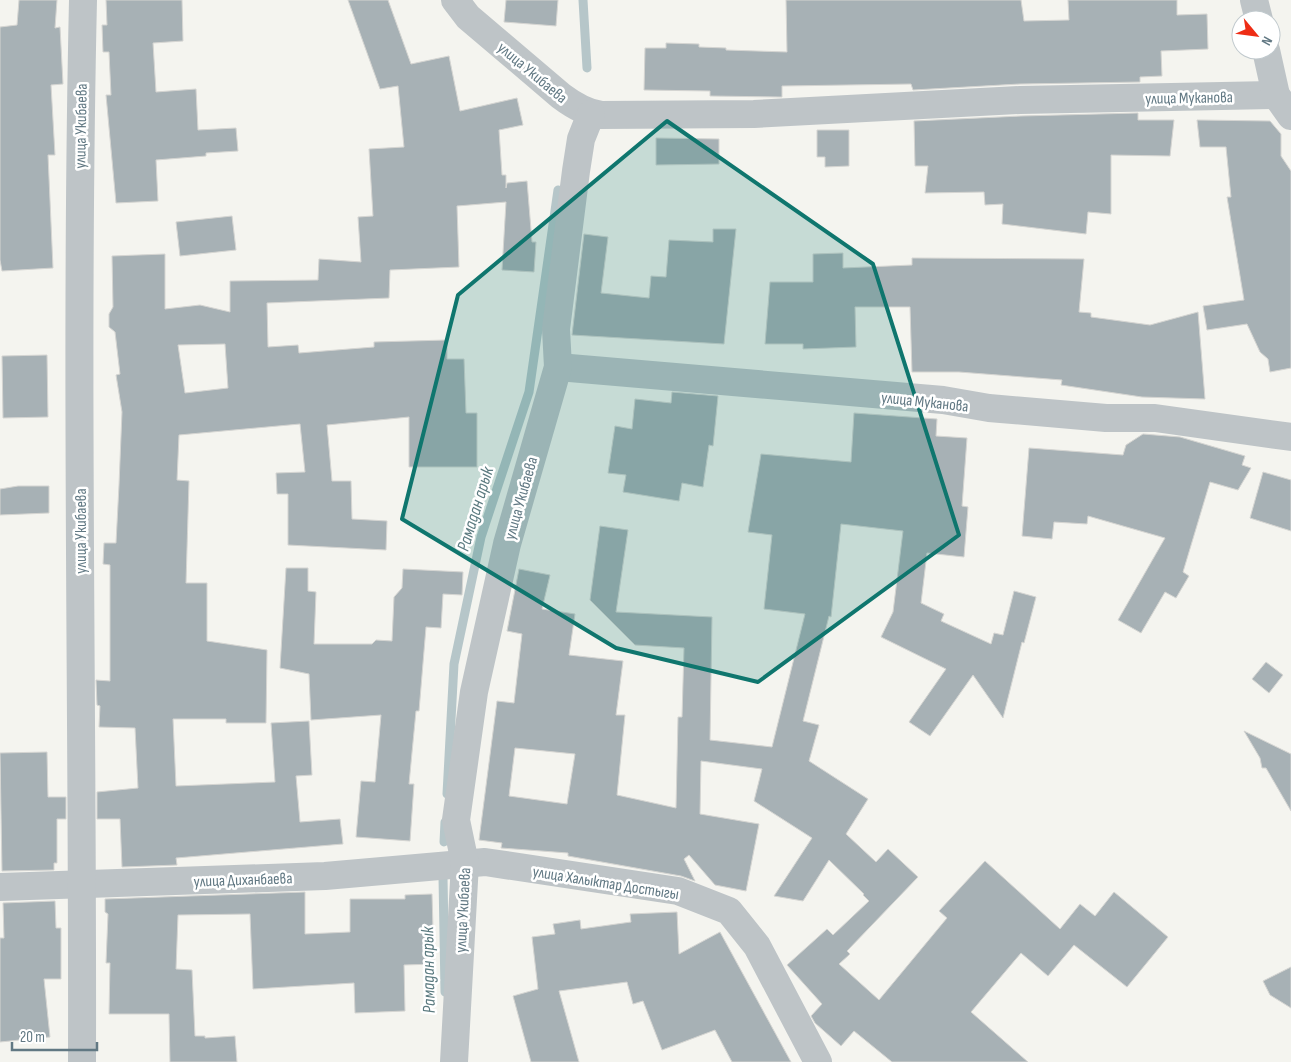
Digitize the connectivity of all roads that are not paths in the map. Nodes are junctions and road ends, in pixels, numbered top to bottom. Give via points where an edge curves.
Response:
1 (83, 0) edge
2 (455, 0) edge
3 (1269, 60) edge
4 (1284, 105) edge
5 (592, 114) junction
6 (558, 367) junction
7 (1291, 437) edge
8 (475, 863) junction
9 (83, 884) junction
10 (0, 887) edge
11 (82, 1062) edge
12 (454, 1062) edge
13 (818, 1062) edge

1 - 9 street, улица Укибаева via 80,390
2 - 5 street, улица Укибаева via 468,17 561,96
3 - 4 street, улица Муканова
4 - 5 street, улица Муканова via 1020,100 754,114
5 - 6 street, улица Укибаева via 581,139 576,172 556,329
6 - 7 street, улица Муканова via 943,400 989,408 1106,418 1155,418
6 - 8 street, улица Укибаева via 507,544 474,692 456,820
8 - 9 street, улица Диханбаева via 325,876
8 - 12 street, улица Укибаева
8 - 13 street, улица Халыктар Достыгы via 678,891 729,911 757,946
9 - 10 street, улица Диханбаева
9 - 11 street, улица Укибаева

